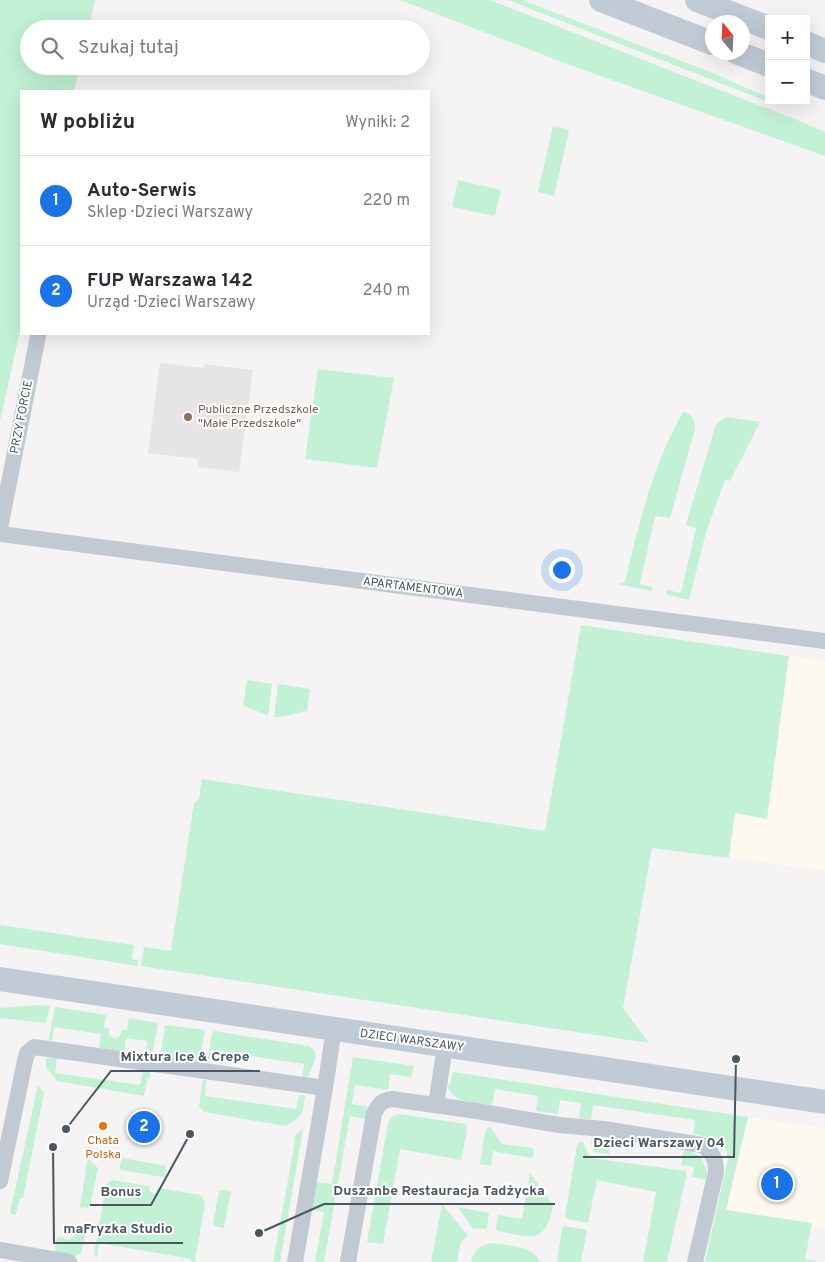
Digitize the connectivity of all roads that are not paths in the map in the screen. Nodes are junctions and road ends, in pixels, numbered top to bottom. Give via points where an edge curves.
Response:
1 (601, 0) edge
2 (698, 0) edge
3 (765, 26) edge
4 (705, 40) edge
5 (810, 45) edge
6 (825, 51) edge
7 (750, 58) edge
8 (765, 63) edge
9 (810, 82) edge
10 (825, 88) edge
11 (38, 336) dead end
12 (0, 528) edge
13 (0, 534) edge
14 (825, 642) edge
15 (0, 979) edge
16 (334, 1029) junction
17 (445, 1046) junction
18 (325, 1088) junction
19 (825, 1102) edge
20 (436, 1105) junction
21 (0, 1181) edge
22 (0, 1250) edge
23 (69, 1262) edge
24 (295, 1262) edge
25 (348, 1262) edge
26 (696, 1262) edge

1 - 4 street
2 - 3 street
5 - 6 street
7 - 8 street
9 - 10 street
11 - 12 street, PRZY FORCIE
13 - 14 street, APARTAMENTOWA
15 - 16 street, DZIECI WARSZAWY
16 - 17 street, DZIECI WARSZAWY
16 - 18 street
17 - 19 street, DZIECI WARSZAWY
17 - 20 street
18 - 21 street via 34,1047 27,1053
18 - 24 street
20 - 25 street via 387,1100 376,1108
20 - 26 street via 702,1146 713,1155 716,1172
22 - 23 street

